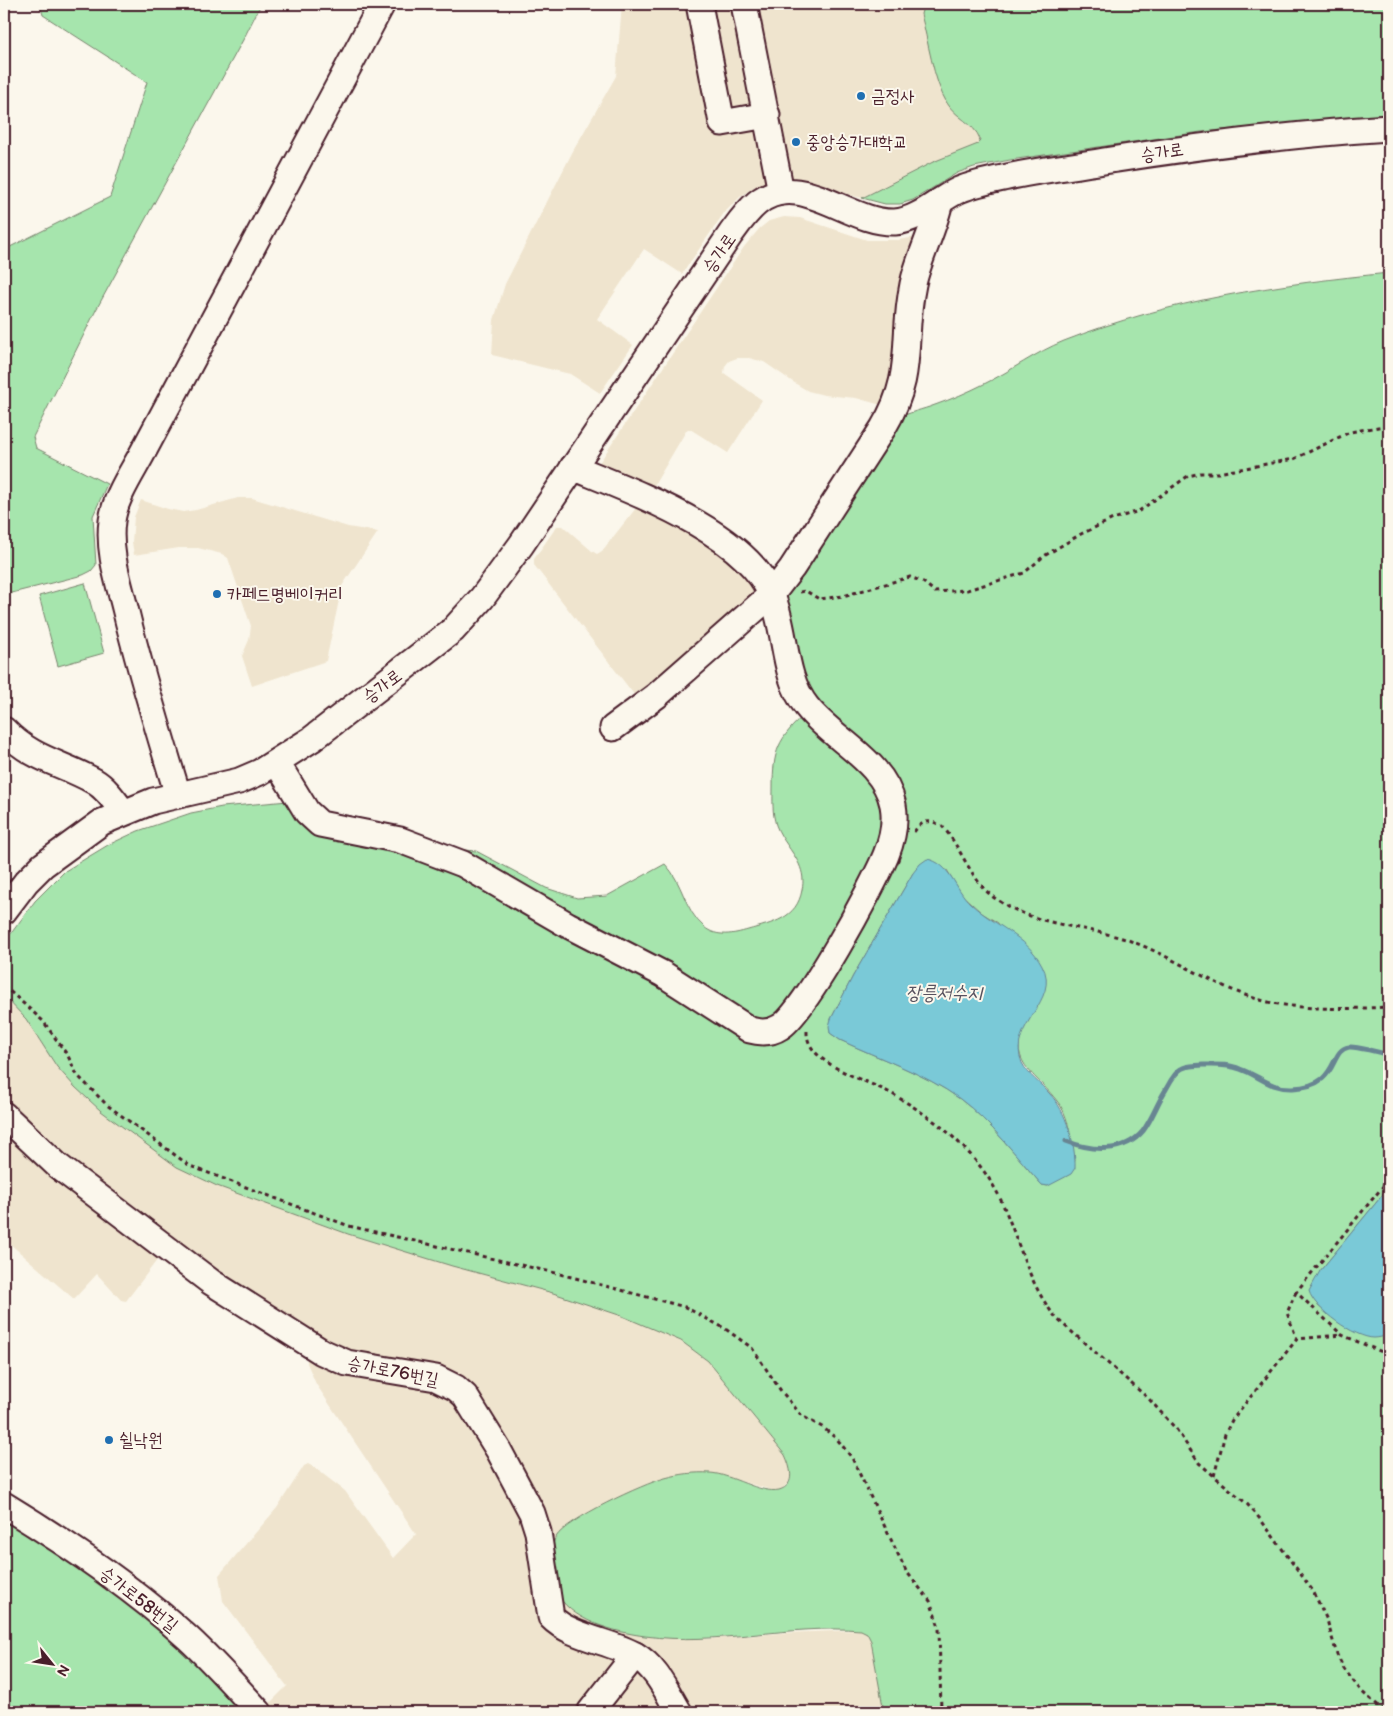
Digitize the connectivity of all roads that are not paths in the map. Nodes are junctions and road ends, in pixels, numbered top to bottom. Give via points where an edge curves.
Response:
1 (382, 4) edge
2 (698, 4) edge
3 (744, 4) edge
4 (767, 115) junction
5 (1389, 128) edge
6 (782, 192) junction
7 (940, 201) junction
8 (573, 467) junction
9 (772, 594) junction
10 (614, 728) dead end
11 (4, 730) edge
12 (277, 763) junction
13 (178, 795) junction
14 (123, 812) junction
15 (4, 911) edge
16 (4, 1115) edge
17 (4, 1505) edge
18 (635, 1655) junction
19 (258, 1712) edge
20 (590, 1712) edge
21 (679, 1712) edge

1 - 13 street via 143,452 117,503 112,520 112,554 121,592
2 - 4 street via 722,123
3 - 4 street
4 - 6 street
5 - 7 street, 승가로 via 1204,146 1005,177 958,191
6 - 7 street, 승가로 via 801,192 859,217 880,222 908,219
6 - 8 street, 승가로 via 758,203 746,215
7 - 9 street via 913,284 908,354 900,396 867,453
8 - 9 street via 652,501 710,531 747,559
8 - 12 street, 승가로 via 487,591 453,630
9 - 10 street via 656,696
9 - 12 street via 789,665 801,698 830,731 872,767 890,793 894,807 892,839 868,892 807,997 788,1021 774,1030 760,1032 739,1024 670,978 561,922 463,864 400,840 320,824 307,812
11 - 14 street via 41,759 94,781 111,795
12 - 13 street, 승가로 via 240,781
13 - 14 street, 승가로
14 - 15 street, 승가로 via 102,822 43,865
16 - 18 street, 승가로76번길 via 58,1166 210,1282 322,1352 347,1363 436,1378 456,1388 465,1396 499,1450 532,1513 551,1617 564,1627
17 - 19 street, 승가로58번길 via 91,1561 162,1615 206,1655
18 - 20 street
18 - 21 street, 승가로76번길 via 656,1674

